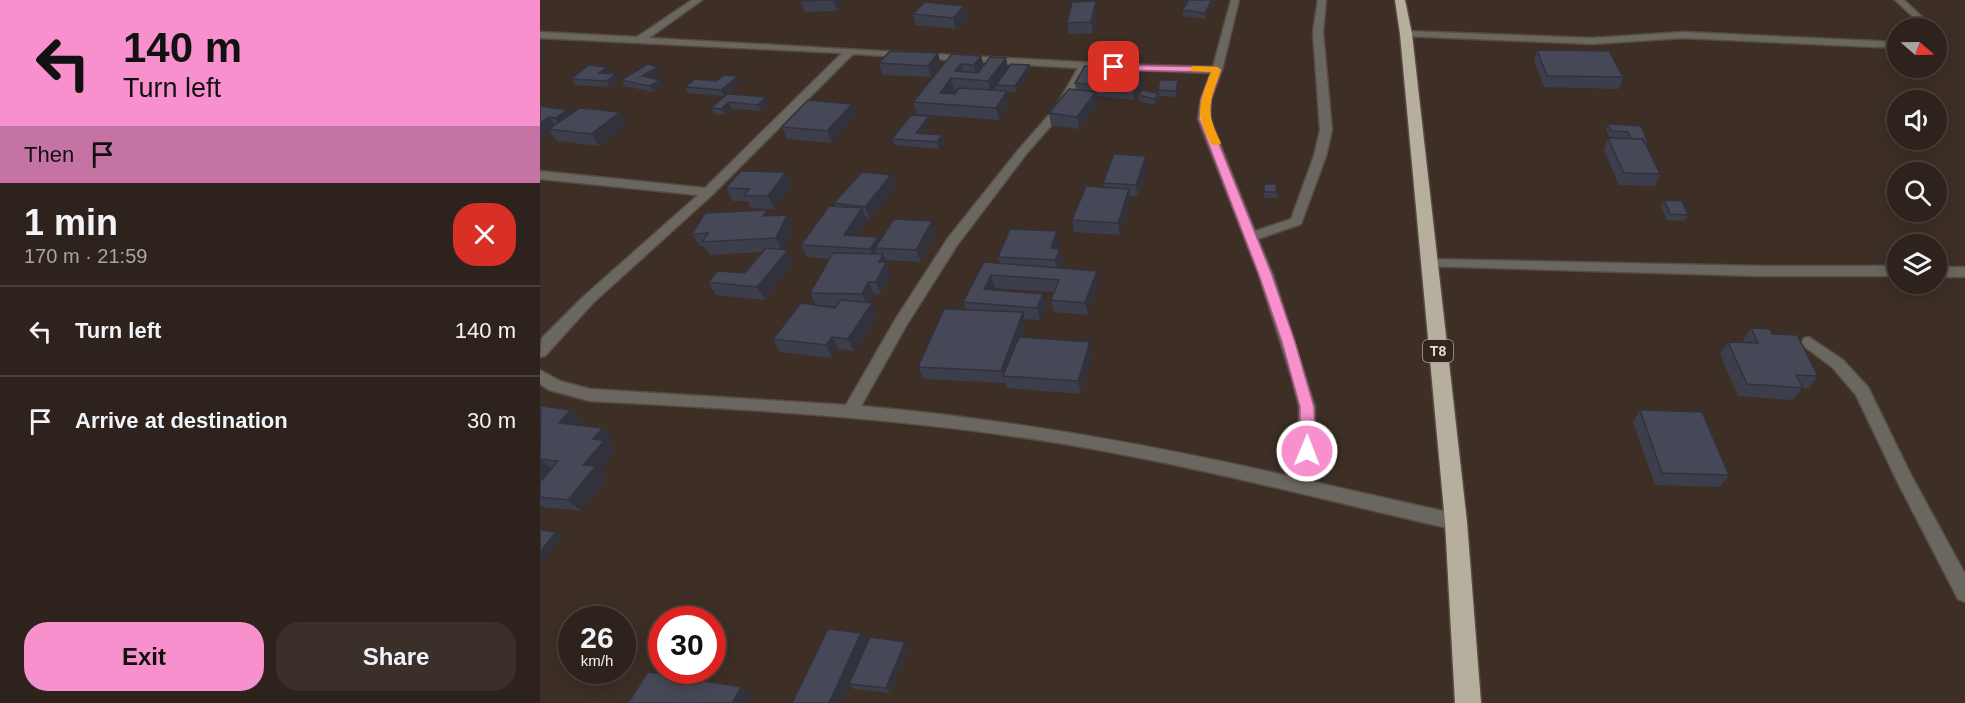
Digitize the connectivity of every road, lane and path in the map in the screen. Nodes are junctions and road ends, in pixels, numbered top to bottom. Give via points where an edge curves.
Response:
1 (698, 0) edge
2 (1235, 0) edge
3 (1322, 0) edge
4 (1400, 0) edge
5 (1899, 0) edge
6 (1919, 18) edge
7 (1406, 34) junction
8 (540, 35) edge
9 (639, 40) junction
10 (1887, 44) edge
11 (850, 51) junction
12 (1085, 66) junction
13 (1217, 70) junction
14 (540, 175) edge
15 (708, 192) junction
16 (1250, 237) junction
17 (1428, 263) junction
18 (1887, 271) edge
19 (1947, 272) edge
20 (1965, 273) edge
21 (1809, 342) dead end
22 (540, 352) edge
23 (540, 376) edge
24 (851, 410) junction
25 (1305, 488) junction
26 (1456, 522) junction
27 (1965, 593) edge
28 (1468, 703) edge

1 - 9 street
2 - 13 street
3 - 16 street via 1318,32 1326,130 1320,156 1296,221
4 - 7 highway, T8
5 - 6 street
7 - 10 street via 1592,41 1684,35
7 - 17 highway, T8
8 - 9 street
9 - 11 street
11 - 12 street
11 - 15 street
12 - 13 street
12 - 24 street via 1060,110 953,241
13 - 16 street via 1206,99 1204,119
14 - 15 street
15 - 22 street via 588,300
16 - 25 street via 1289,342 1307,407
17 - 18 street
17 - 26 highway, T8
19 - 20 street
21 - 27 street via 1838,363 1862,391
23 - 24 street via 555,386 590,394
24 - 25 street via 1062,437
25 - 26 street
26 - 28 highway, T8

